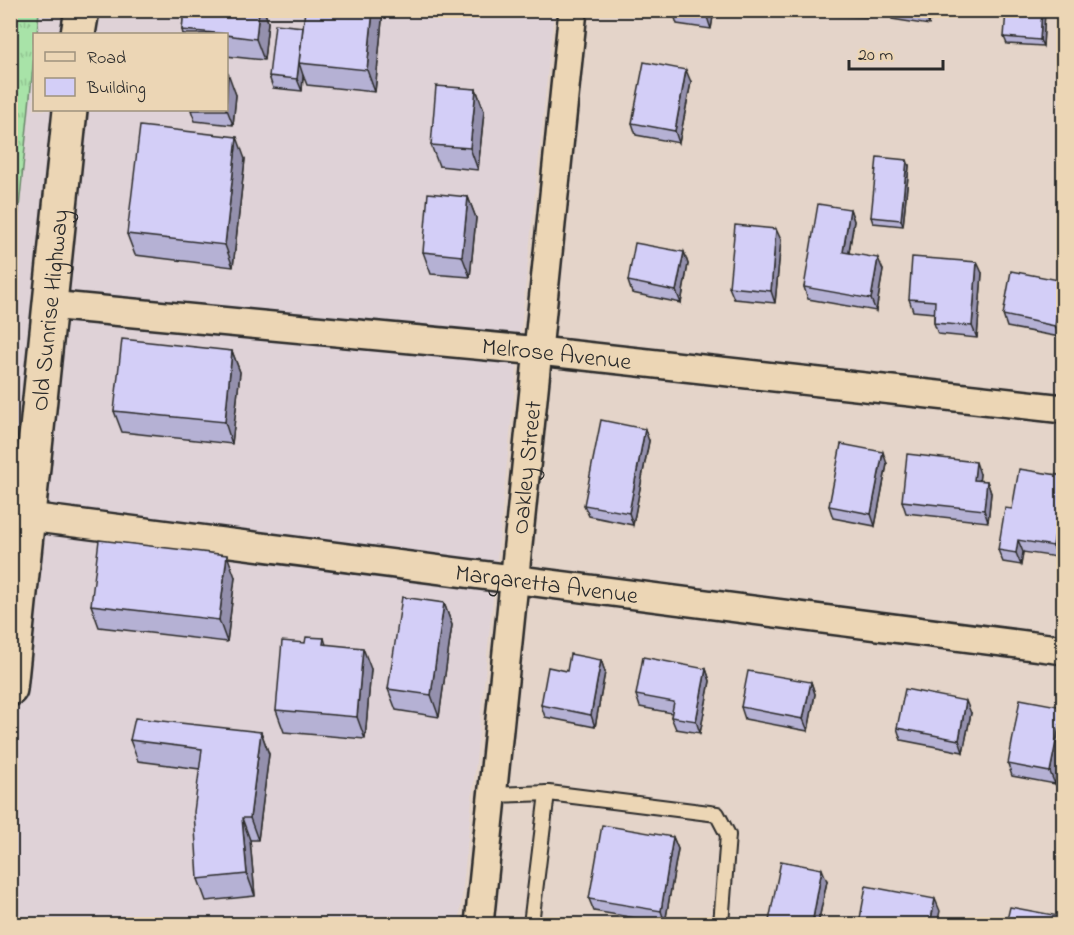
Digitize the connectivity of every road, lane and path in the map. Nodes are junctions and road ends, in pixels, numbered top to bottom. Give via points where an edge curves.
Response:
1 (82, 10) edge
2 (573, 10) edge
3 (78, 33) edge
4 (70, 111) edge
5 (49, 305) junction
6 (539, 351) junction
7 (1064, 409) edge
8 (29, 517) junction
9 (514, 580) junction
10 (1064, 651) edge
11 (10, 689) edge
12 (547, 793) junction
13 (492, 795) junction
14 (478, 924) edge
15 (531, 924) edge
16 (721, 924) edge

1 - 3 main road
2 - 6 street, Oakley Street
4 - 5 main road, Old Sunrise Highway
5 - 6 street, Melrose Avenue
5 - 8 main road, Old Sunrise Highway
6 - 7 street, Melrose Avenue
6 - 9 street, Oakley Street
8 - 9 street, Margaretta Avenue
8 - 11 main road, Old Sunrise Highway
9 - 10 street, Margaretta Avenue
9 - 13 street, Oakley Street
12 - 13 lane
12 - 15 lane
12 - 16 lane via 717,814 728,835
13 - 14 street, Oakley Street

